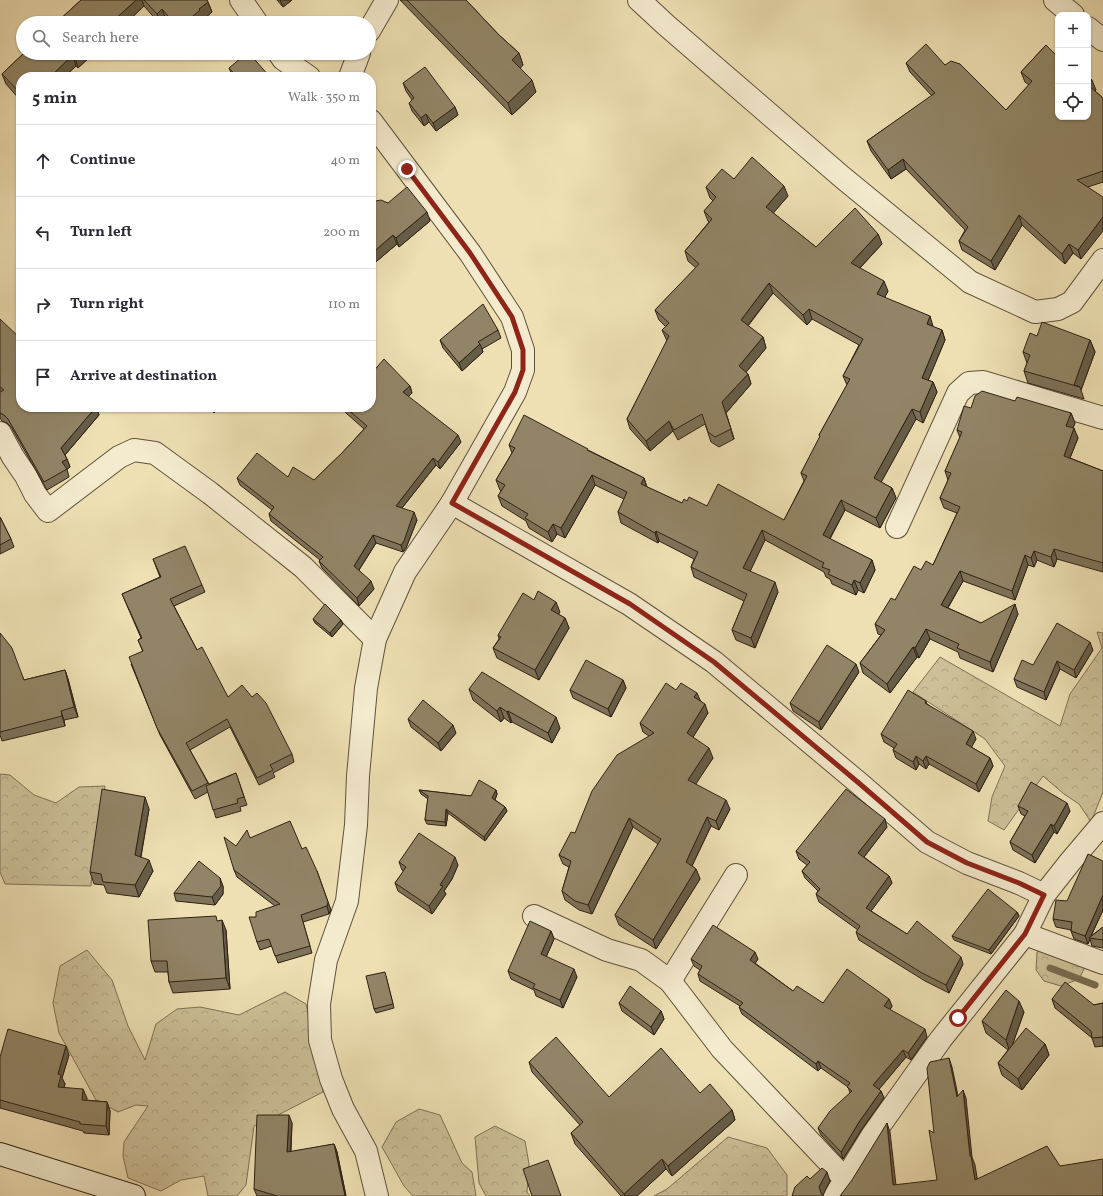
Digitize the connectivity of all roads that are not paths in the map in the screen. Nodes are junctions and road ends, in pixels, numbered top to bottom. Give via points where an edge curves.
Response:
1 (241, 0) edge
2 (387, 0) edge
3 (639, 0) edge
4 (1055, 0) edge
5 (1069, 12) edge
6 (252, 16) edge
7 (376, 19) edge
8 (1091, 30) edge
9 (1103, 40) edge
10 (284, 60) edge
11 (357, 60) edge
12 (302, 72) edge
13 (352, 72) edge
14 (376, 129) edge
15 (1103, 260) edge
16 (1103, 418) edge
17 (0, 432) edge
18 (452, 503) junction
19 (897, 527) dead end
20 (375, 638) junction
21 (1103, 823) edge
22 (736, 875) dead end
23 (1044, 895) junction
24 (534, 916) dead end
25 (1025, 934) junction
26 (1103, 963) edge
27 (670, 981) junction
28 (0, 1154) edge
29 (840, 1188) edge
30 (134, 1196) edge
31 (377, 1196) edge

1 - 6 street
2 - 7 street
3 - 15 street via 836,172 970,282 1035,312 1058,308 1072,302
4 - 5 street
8 - 9 street
10 - 12 street
11 - 13 street
14 - 18 street via 474,259 512,317 523,350 523,370 515,392
16 - 19 street via 983,382 969,383 958,393
17 - 20 street via 34,494 48,511 119,457 134,450 155,453 303,567
18 - 20 street via 404,572
18 - 23 street via 630,604 714,662 927,842 967,863
20 - 31 street via 366,688 356,825 347,901 326,960 319,1004 320,1040 331,1079 343,1109 366,1152
21 - 23 street
22 - 27 street
23 - 25 street
24 - 27 street via 607,950 640,960
25 - 26 street
25 - 29 street via 941,1039 872,1136
27 - 29 street via 722,1049
28 - 30 street

